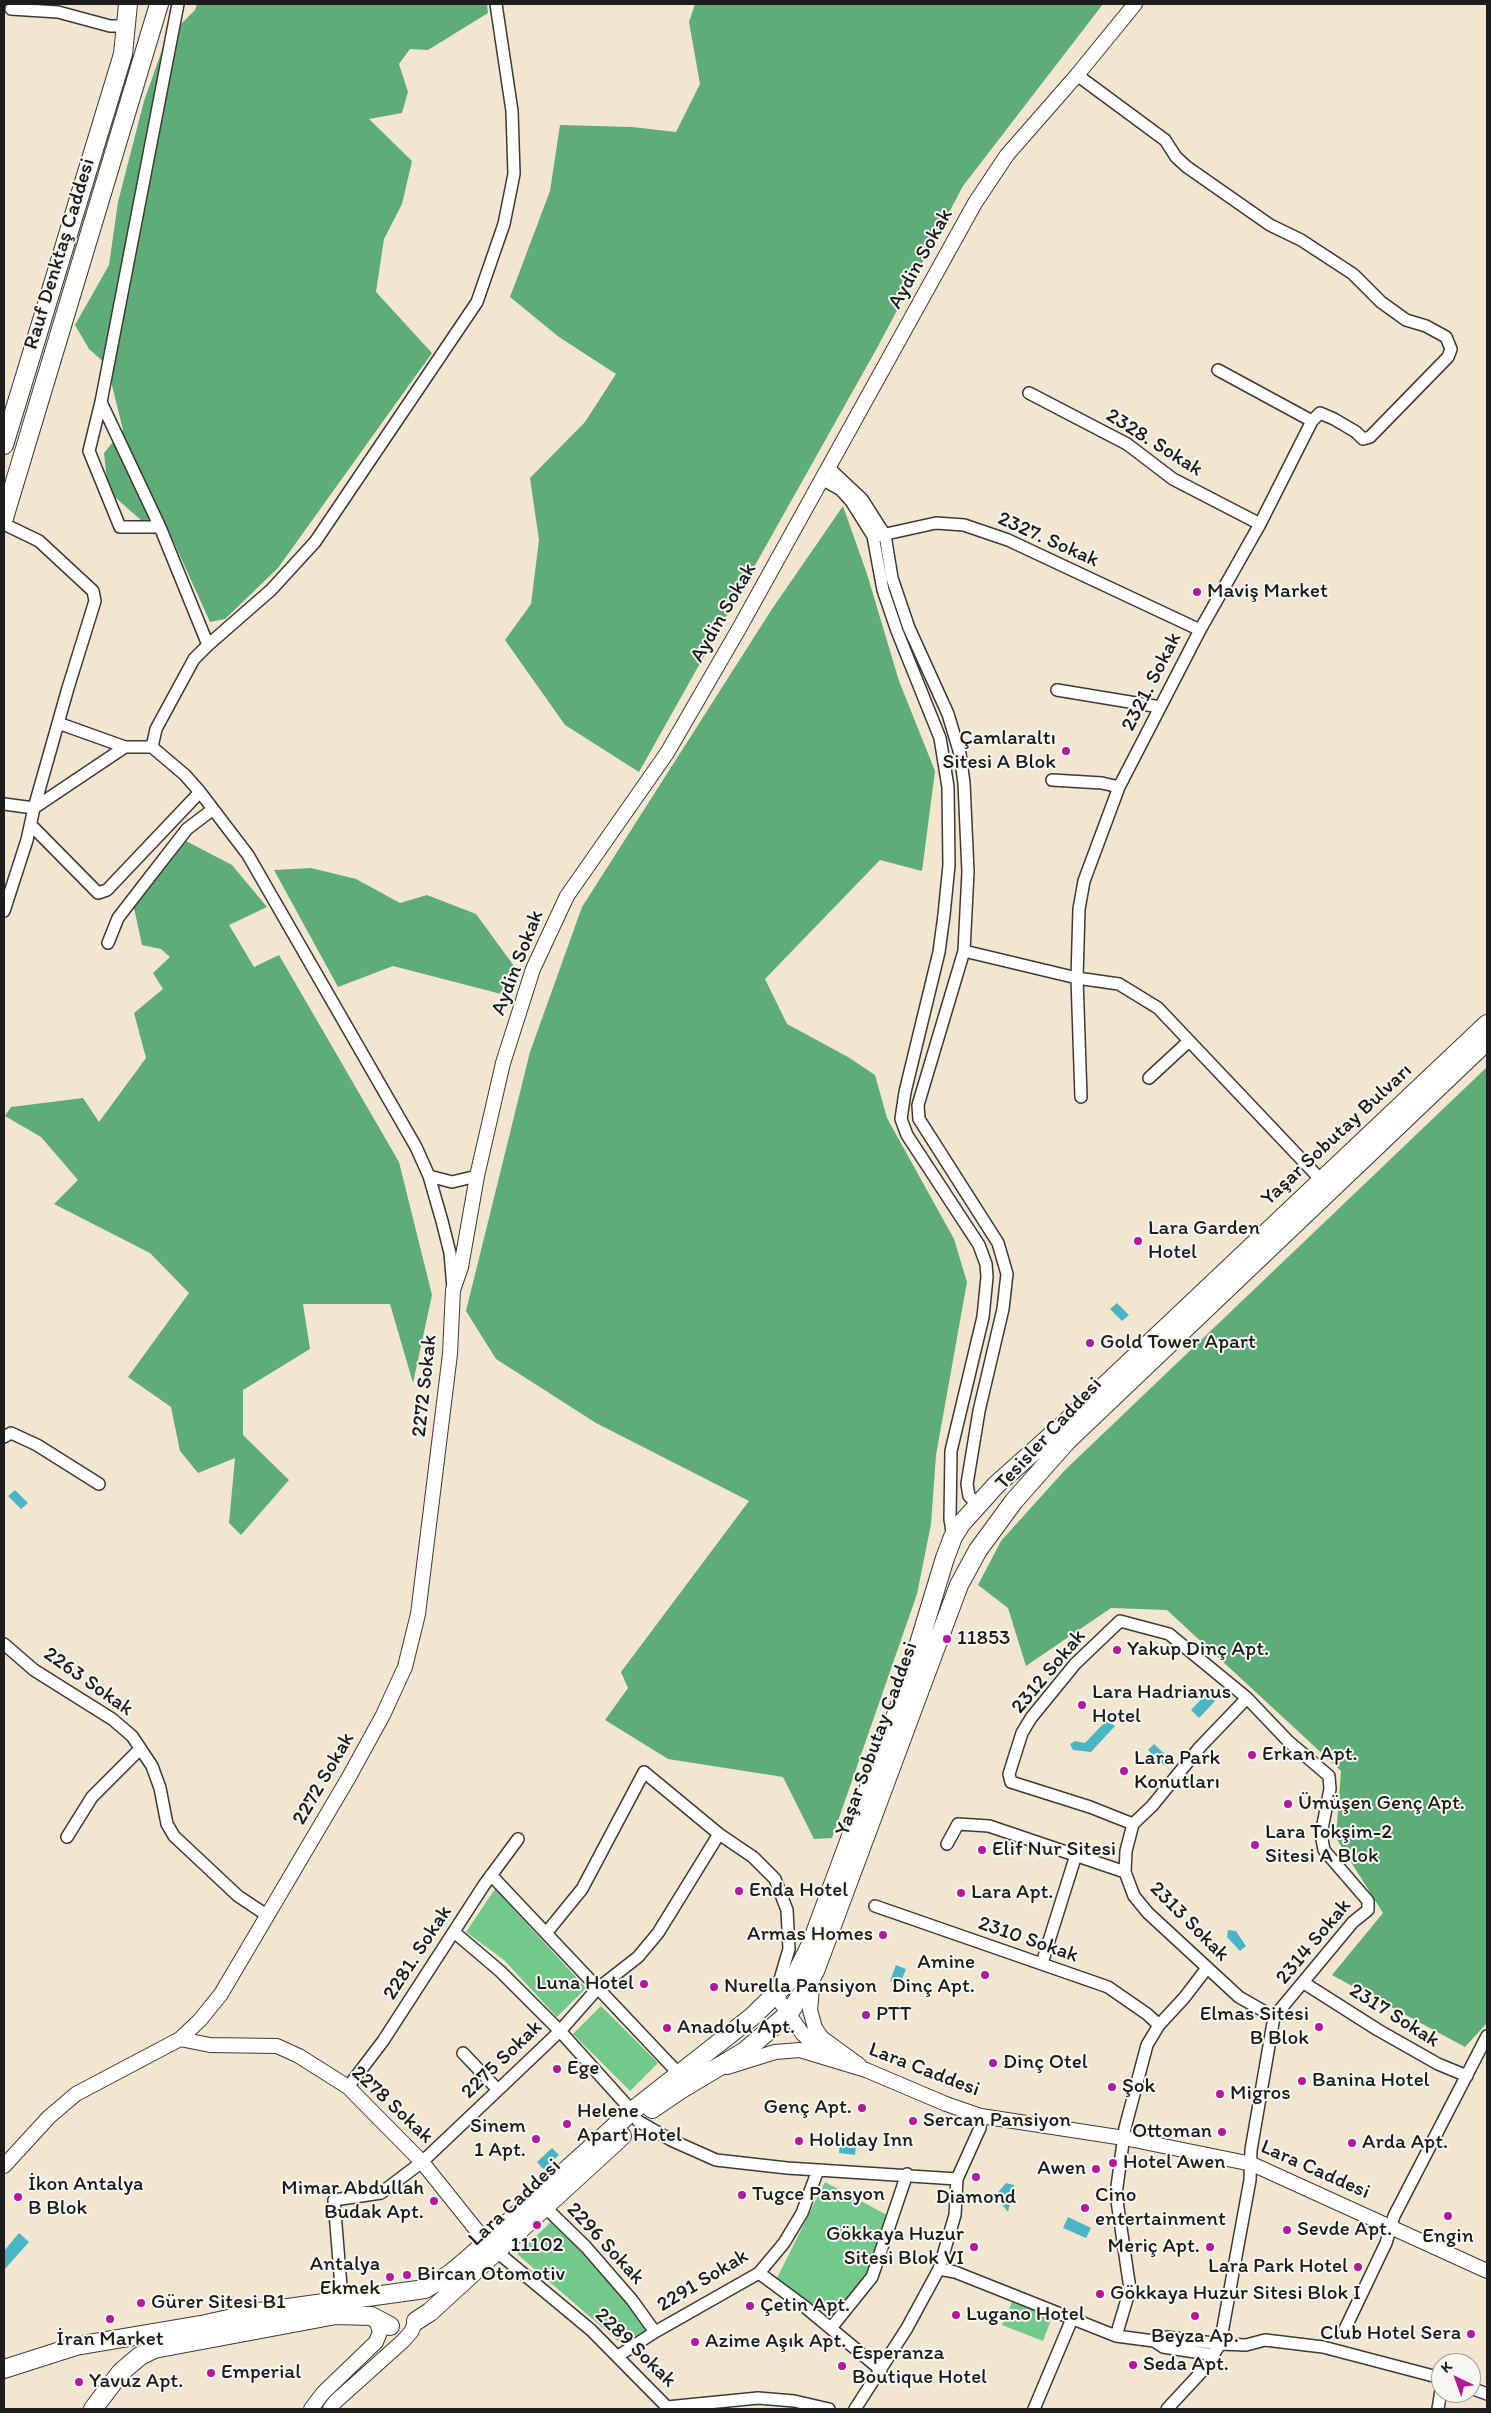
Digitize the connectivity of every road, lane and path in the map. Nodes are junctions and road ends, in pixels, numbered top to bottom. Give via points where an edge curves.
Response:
1 (128, 4) edge
2 (158, 4) edge
3 (178, 4) edge
4 (496, 4) edge
5 (1135, 4) edge
6 (58, 8) edge
7 (11, 10) dead end
8 (127, 26) junction
9 (1078, 75) junction
10 (1218, 370) dead end
11 (1029, 393) dead end
12 (101, 402) junction
13 (1312, 421) junction
14 (4, 445) edge
15 (825, 474) junction
16 (4, 519) edge
17 (1260, 524) junction
18 (160, 527) junction
19 (879, 536) junction
20 (1200, 630) junction
21 (208, 645) junction
22 (1057, 690) dead end
23 (1160, 707) junction
24 (58, 723) junction
25 (125, 747) junction
26 (152, 747) junction
27 (1052, 780) dead end
28 (1119, 787) junction
29 (200, 792) junction
30 (4, 804) edge
31 (34, 808) junction
32 (212, 810) junction
33 (31, 825) junction
34 (4, 911) edge
35 (108, 943) dead end
36 (964, 951) junction
37 (1076, 978) junction
38 (1487, 1024) edge
39 (1189, 1041) junction
40 (1487, 1041) edge
41 (1149, 1078) dead end
42 (1081, 1097) dead end
43 (429, 1176) junction
44 (477, 1176) junction
45 (1322, 1181) junction
46 (453, 1290) junction
47 (4, 1437) edge
48 (99, 1484) dead end
49 (977, 1504) junction
50 (993, 1529) junction
51 (953, 1537) junction
52 (978, 1550) junction
53 (4, 1644) edge
54 (1247, 1698) junction
55 (140, 1750) junction
56 (1133, 1824) junction
57 (719, 1834) junction
58 (67, 1837) dead end
59 (518, 1840) dead end
60 (947, 1844) dead end
61 (1076, 1855) junction
62 (1125, 1872) junction
63 (491, 1876) junction
64 (875, 1906) dead end
65 (268, 1916) junction
66 (454, 1932) junction
67 (547, 1932) junction
68 (1042, 1963) junction
69 (1206, 1968) junction
70 (815, 1971) junction
71 (1304, 1983) junction
72 (597, 1989) junction
73 (776, 1996) junction
74 (789, 2013) junction
75 (1274, 2017) junction
76 (1159, 2026) junction
77 (560, 2031) junction
78 (1487, 2036) edge
79 (180, 2039) junction
80 (463, 2053) dead end
81 (866, 2070) junction
82 (712, 2072) junction
83 (680, 2074) junction
84 (1467, 2076) junction
85 (348, 2087) junction
86 (498, 2090) junction
87 (635, 2116) junction
88 (981, 2116) junction
89 (1124, 2138) junction
90 (422, 2162) junction
91 (1252, 2165) junction
92 (4, 2166) edge
93 (818, 2170) junction
94 (906, 2174) junction
95 (956, 2179) junction
96 (545, 2206) junction
97 (1391, 2228) junction
98 (491, 2246) junction
99 (939, 2270) junction
100 (1487, 2270) edge
101 (759, 2273) junction
102 (397, 2292) junction
103 (342, 2299) junction
104 (1072, 2319) junction
105 (381, 2321) junction
106 (419, 2322) junction
107 (831, 2328) junction
108 (1346, 2329) dead end
109 (655, 2332) junction
110 (1116, 2336) junction
111 (107, 2342) junction
112 (1217, 2349) junction
113 (618, 2356) junction
114 (7, 2365) edge
115 (881, 2370) junction
116 (121, 2372) junction
117 (1431, 2375) edge
118 (1179, 2396) junction
119 (668, 2408) edge
120 (93, 2409) edge
121 (311, 2409) edge
122 (330, 2409) edge
123 (829, 2409) edge
124 (855, 2409) edge
125 (1034, 2409) edge
126 (1167, 2409) edge
127 (1180, 2409) edge

1 - 8 main road, Rauf Denktaş Caddesi
2 - 16 main road, Rauf Denktaş Caddesi
3 - 12 street
4 - 21 street via 512,111 514,174 504,224 477,302 314,542 271,590
5 - 9 street, Aydin Sokak
6 - 7 street
6 - 8 street via 110,26
8 - 14 main road, Rauf Denktaş Caddesi via 123,54
9 - 13 street via 1164,140 1187,167 1270,226 1301,240 1353,274 1381,302 1406,320 1446,337 1451,349 1448,358 1370,437 1363,439 1334,419 1320,414
9 - 15 street, Aydin Sokak via 1007,155 974,203
10 - 13 street
11 - 17 street, 2328. Sokak via 1127,444 1172,479
12 - 18 street
12 - 18 street via 89,452 120,527
13 - 17 street, 2321. Sokak
15 - 19 street
15 - 44 street, Aydin Sokak via 667,752 567,896 533,969 503,1063
16 - 24 street via 8,526 39,541 93,591 93,612
17 - 20 street, 2321. Sokak
18 - 21 street
19 - 20 street, 2327. Sokak via 936,523 964,525 1008,540
19 - 36 street via 908,628 948,714 960,754 968,872
19 - 51 street via 883,590 940,738 948,787 949,865 939,952 901,1119 907,1135 979,1245 987,1277 983,1317 951,1451 950,1518
20 - 23 street, 2321. Sokak
21 - 26 street via 194,660 156,729
22 - 23 street
23 - 28 street, 2321. Sokak
24 - 25 street
24 - 31 street
25 - 26 street
25 - 31 street
26 - 29 street
27 - 28 street
28 - 37 street, 2321. Sokak via 1084,881 1079,909
29 - 32 street
29 - 33 street via 108,890 98,893
30 - 31 street
31 - 33 street
32 - 35 street via 187,829 118,918
32 - 43 street via 248,855 416,1146
33 - 34 street
36 - 37 street
36 - 49 street via 918,1105 919,1119 998,1243 1007,1274 968,1484 970,1496
37 - 39 street via 1119,984 1158,1008
37 - 42 street, 2321. Sokak
38 - 45 main road, Yaşar Sobutay Bulvarı
39 - 41 street
39 - 45 street
40 - 50 main road, Tesisler Caddesi via 1067,1441
43 - 44 street via 452,1182
43 - 46 street via 450,1253
44 - 46 street, Aydin Sokak via 462,1267
45 - 49 main road, Yaşar Sobutay Bulvarı
46 - 65 street, 2272 Sokak via 450,1354 418,1614 405,1667 349,1777
47 - 48 street via 11,1433 37,1445
49 - 50 main road via 988,1513
49 - 51 main road, Yaşar Sobutay Bulvarı
50 - 52 main road, Yaşar Sobutay Caddesi
51 - 52 main road via 965,1550
51 - 73 main road, Yaşar Sobutay Bulvarı via 903,1696 811,1944 796,1974
52 - 70 main road, Yaşar Sobutay Caddesi via 956,1593
53 - 55 street, 2263 Sokak via 34,1670 112,1719 132,1736
54 - 56 street
54 - 56 street, 2312 Sokak via 1169,1634 1120,1620 1074,1664 1022,1733 1009,1774 1011,1782
54 - 71 street, 2314 Sokak via 1288,1741 1328,1776 1330,1789 1321,1834 1324,1850 1368,1901 1368,1910 1353,1922
55 - 58 street via 92,1797
55 - 65 street, 2263 Sokak via 152,1766 167,1824 174,1836 238,1896
56 - 62 street
57 - 67 street via 644,1772 582,1889
57 - 72 street, 2275 Sokak via 658,1933 638,1957
57 - 73 street via 753,1858 775,1879 787,1910 789,1949
59 - 63 street, 2281. Sokak
60 - 61 street, 2313 Sokak via 958,1824 989,1826
61 - 62 street, 2313 Sokak
61 - 68 street
62 - 69 street, 2313 Sokak via 1134,1896 1148,1913
63 - 66 street, 2281. Sokak
63 - 67 street
64 - 68 street, 2310 Sokak
65 - 79 street, 2272 Sokak via 221,1994
66 - 77 street via 500,1971
66 - 85 street, 2281. Sokak via 383,2041
67 - 72 street
68 - 76 street, 2310 Sokak via 1108,1987
69 - 75 street, 2313 Sokak via 1239,1997
69 - 76 street
70 - 74 main road, Yaşar Sobutay Caddesi
70 - 81 street via 810,2010 815,2028 822,2038
71 - 75 street, 2314 Sokak
71 - 84 street, 2317 Sokak via 1378,2030 1438,2064
72 - 77 street, 2275 Sokak
72 - 83 street
73 - 74 street
73 - 83 main road, Yaşar Sobutay Bulvarı
74 - 81 street via 814,2044
74 - 82 main road, Yaşar Sobutay Caddesi via 745,2051
75 - 91 street, 2314 Sokak
76 - 89 street via 1148,2045
77 - 86 street, 2275 Sokak
77 - 87 street
78 - 84 street
79 - 85 street, 2278 Sokak via 210,2044 277,2046
79 - 92 street, 2272 Sokak via 76,2094 49,2117
80 - 86 street
81 - 82 street, Lara Caddesi via 788,2049
81 - 88 street, Lara Caddesi
82 - 87 main road, Lara Caddesi
83 - 87 main road, Yaşar Sobutay Bulvarı
84 - 97 street via 1394,2216
85 - 90 street, 2278 Sokak
86 - 90 street, 2275 Sokak
87 - 93 street via 671,2140 716,2160
87 - 96 main road, Lara Caddesi
87 - 98 main road
88 - 89 street, Lara Caddesi
88 - 95 street via 980,2128
89 - 91 street, Lara Caddesi
89 - 110 street via 1116,2194 1130,2289
90 - 98 street, 2278 Sokak
90 - 103 street, 2275 Sokak via 381,2193 334,2200
91 - 97 street, Lara Caddesi
91 - 112 street, 2314 Sokak
93 - 94 street
93 - 101 street, 2291 Sokak via 798,2220
94 - 95 street
94 - 107 street via 872,2277
95 - 99 street via 955,2215
96 - 98 main road, Lara Caddesi
96 - 109 street, 2296 Sokak via 586,2246
97 - 100 street, Lara Caddesi
97 - 108 street
98 - 102 main road via 424,2289
98 - 106 main road, Lara Caddesi
98 - 113 street, 2289 Sokak
99 - 104 street via 955,2272
99 - 115 street
101 - 107 street
101 - 109 street, 2291 Sokak
102 - 103 main road
102 - 105 main road via 386,2299
102 - 106 main road via 414,2298 419,2309
103 - 111 main road
104 - 110 street
104 - 125 street
105 - 106 main road via 404,2328
105 - 116 main road via 345,2315 318,2318 154,2349
105 - 121 street via 376,2342
106 - 122 street
107 - 115 street
109 - 113 street, 2291 Sokak
110 - 112 street via 1154,2340 1167,2337
111 - 114 main road
111 - 116 main road via 122,2355
112 - 117 street via 1265,2340 1323,2347
112 - 118 street
113 - 119 street, 2289 Sokak
115 - 124 street
116 - 120 main road
118 - 126 street
118 - 127 street
119 - 123 street, 2289 Sokak via 758,2398 794,2401

